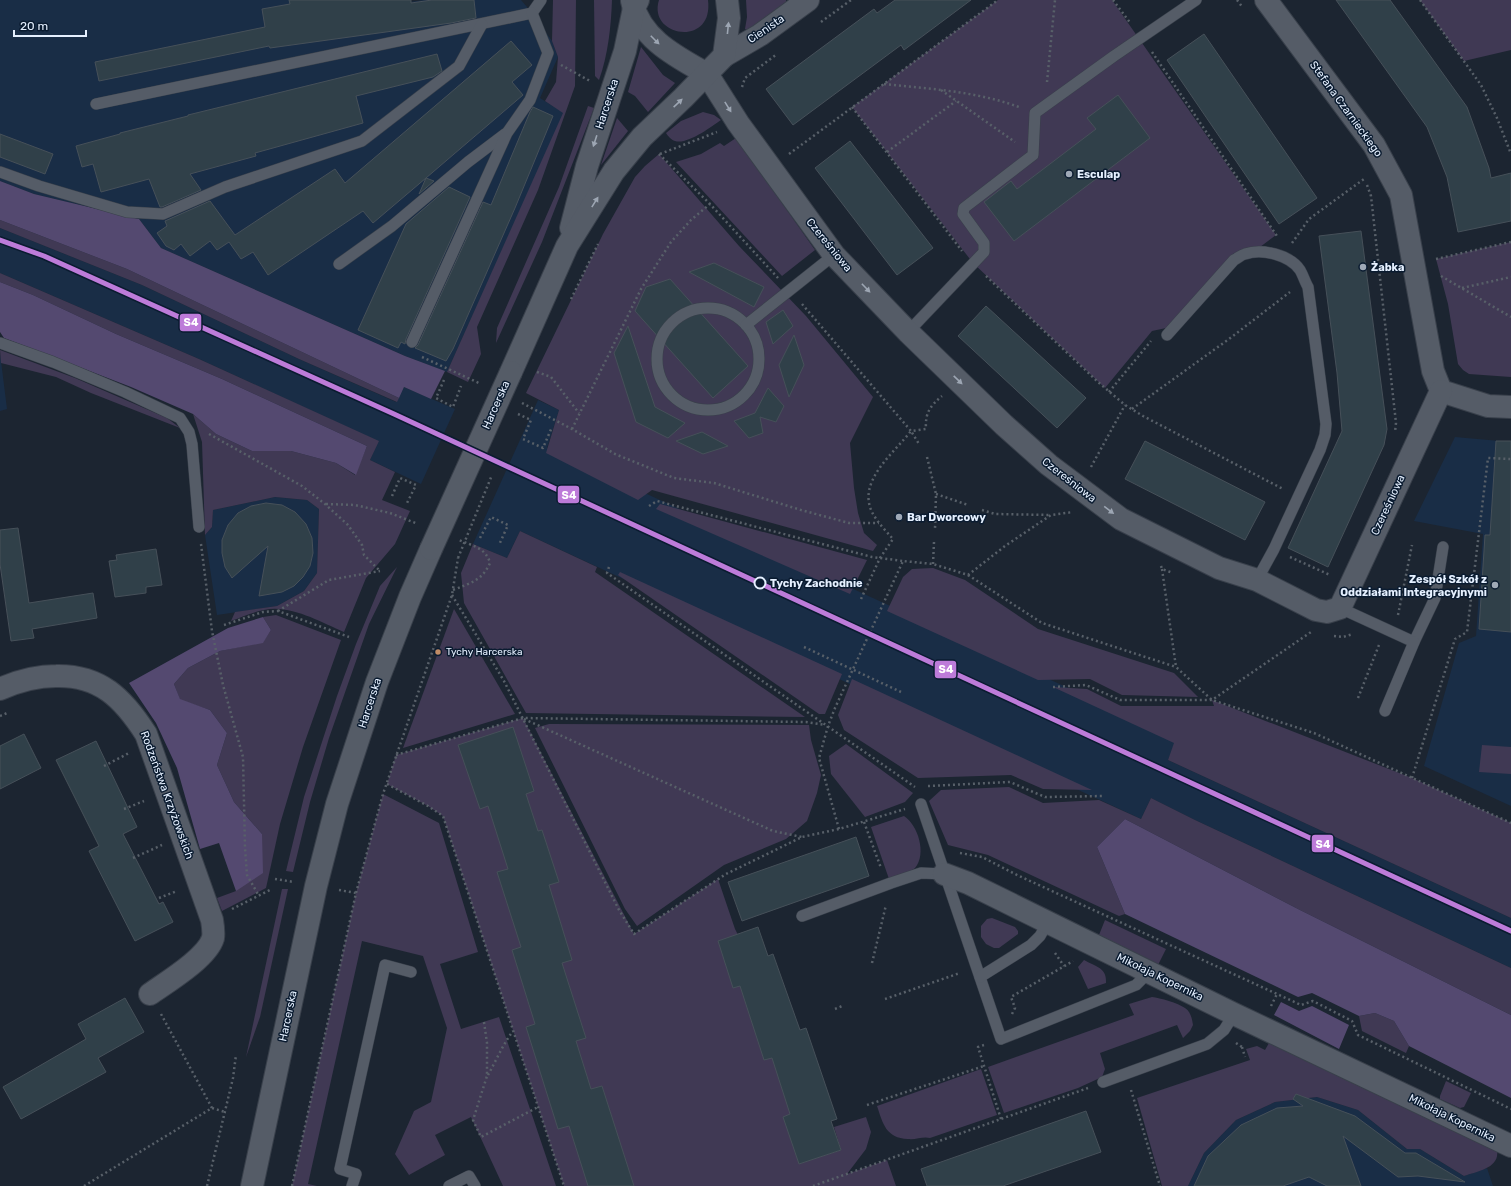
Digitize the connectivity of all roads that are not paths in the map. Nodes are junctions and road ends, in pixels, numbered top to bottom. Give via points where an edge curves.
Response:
1 (541, 0) edge
2 (727, 0) edge
3 (808, 0) edge
4 (1196, 0) edge
5 (1266, 0) edge
6 (634, 3) edge
7 (532, 13) junction
8 (482, 24) junction
9 (724, 56) junction
10 (707, 74) junction
11 (96, 104) dead end
12 (507, 133) junction
13 (0, 172) edge
14 (567, 246) junction
15 (834, 255) junction
16 (339, 264) dead end
17 (746, 325) junction
18 (908, 332) junction
19 (1167, 335) road end
20 (0, 342) edge
21 (412, 342) road end
22 (1441, 391) junction
23 (1511, 408) edge
24 (199, 527) road end
25 (1443, 547) dead end
26 (1257, 580) junction
27 (1340, 608) junction
28 (1414, 642) junction
29 (0, 689) edge
30 (1386, 711) dead end
31 (921, 804) road end
32 (944, 874) junction
33 (802, 916) dead end
34 (1048, 922) junction
35 (411, 972) dead end
36 (978, 972) junction
37 (1150, 972) junction
38 (150, 994) road end
39 (1234, 1014) junction
40 (1104, 1082) road end
41 (1511, 1146) edge
42 (252, 1186) edge
43 (352, 1186) edge
44 (449, 1186) edge
45 (475, 1186) edge

1 - 7 lane
9 -> 2 street via 729,18
3 - 9 street, Cienista via 760,35
4 - 18 lane via 1035,113 1033,155 964,208 963,214 984,243 984,252
5 - 22 street, Stefana Czarnieckiego via 1374,145 1401,195 1433,371
6 -> 10 street via 642,25 666,50
6 -> 14 street, Harcerska via 624,51 587,166
7 - 8 lane
7 - 12 lane via 548,53 530,100
8 - 11 lane
8 - 13 lane via 459,66 362,141 226,187 163,214 127,212
9 - 10 street, Cienista
14 -> 10 street, Harcerska via 614,171 642,137
10 -> 15 street, Czereśniowa via 738,123
12 - 16 lane via 392,226
12 - 21 lane
14 - 42 street, Harcerska, bridge via 410,597 377,682 337,804 316,886
15 - 17 lane
15 -> 18 street, Czereśniowa
17 - 17 lane via 733,314 706,307 688,312 672,323 664,333 657,358 658,370 671,394 693,408 706,410 720,408 744,396 752,385 759,359 757,345
18 -> 26 street, Czereśniowa via 1049,465 1121,519 1219,568
19 - 26 lane via 1234,260 1246,254 1284,253 1300,270 1308,287 1326,424 1325,435 1274,549
20 - 24 lane via 125,392 180,418 189,432 192,444
22 - 23 street via 1488,406
22 - 27 street, Czereśniowa
25 - 28 lane via 1435,598
26 - 27 street, Czereśniowa via 1316,610 1327,612
27 - 28 lane
28 - 30 lane
29 - 38 street, Rodzeństwa Krzyżowskich via 34,678 75,676 87,679 113,694 146,734 214,929 211,944 204,954
31 - 32 lane
32 - 33 lane, Mikołaja Kopernika via 921,873
32 - 34 street, Mikołaja Kopernika
32 - 36 lane
34 - 36 lane via 1031,945
34 - 37 street, Mikołaja Kopernika
35 - 43 lane via 385,965 340,1170 356,1174
36 - 37 lane via 1001,1039 1136,986
37 - 39 street, Mikołaja Kopernika
39 - 40 lane via 1224,1030 1207,1044
39 - 41 street, Mikołaja Kopernika
44 - 45 lane via 469,1176

